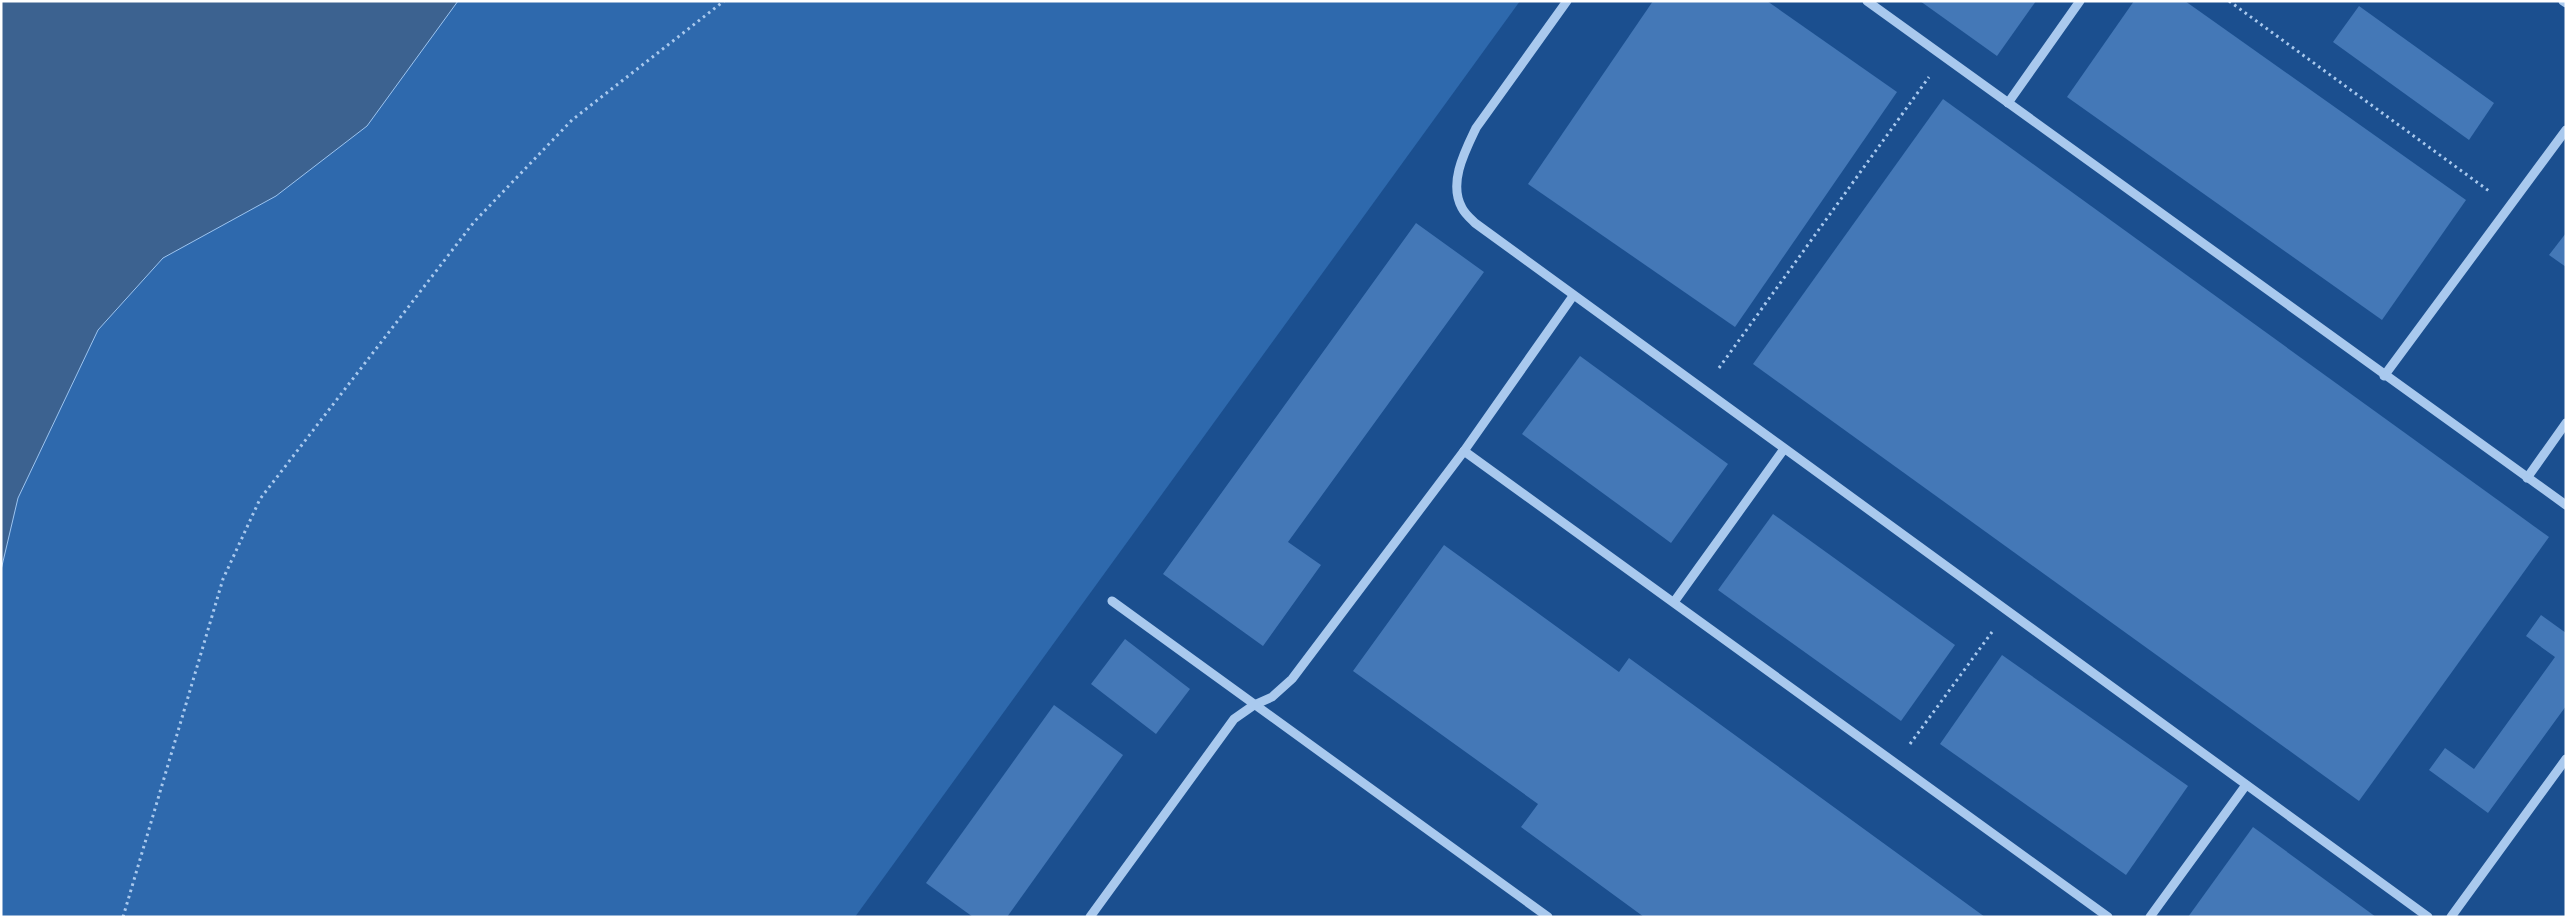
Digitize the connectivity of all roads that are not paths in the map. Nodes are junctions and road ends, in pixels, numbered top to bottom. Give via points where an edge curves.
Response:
1 (1568, 1) edge
2 (1867, 1) edge
3 (2080, 1) edge
4 (2008, 103) junction
5 (2566, 130) edge
6 (1573, 296) junction
7 (2384, 376) junction
8 (2566, 423) edge
9 (1784, 449) junction
10 (1464, 450) junction
11 (2527, 478) junction
12 (2566, 505) edge
13 (1112, 601) dead end
14 (1674, 602) junction
15 (1254, 705) junction
16 (2566, 758) edge
17 (2246, 785) junction
18 (1090, 917) edge
19 (1548, 917) edge
20 (2108, 917) edge
21 (2150, 917) edge
22 (2428, 917) edge
23 (2451, 917) edge

1 - 6 lane via 1476,128 1459,168 1457,191 1462,208 1475,223
2 - 4 lane
3 - 4 lane
4 - 7 lane
5 - 7 lane
6 - 9 lane
6 - 10 lane
7 - 11 lane
8 - 11 lane
9 - 14 lane
9 - 17 lane
10 - 14 lane
10 - 15 lane via 1292,679 1272,697
11 - 12 lane
13 - 15 lane
14 - 20 lane
15 - 18 lane via 1234,719
15 - 19 lane
16 - 23 lane
17 - 21 lane
17 - 22 lane

